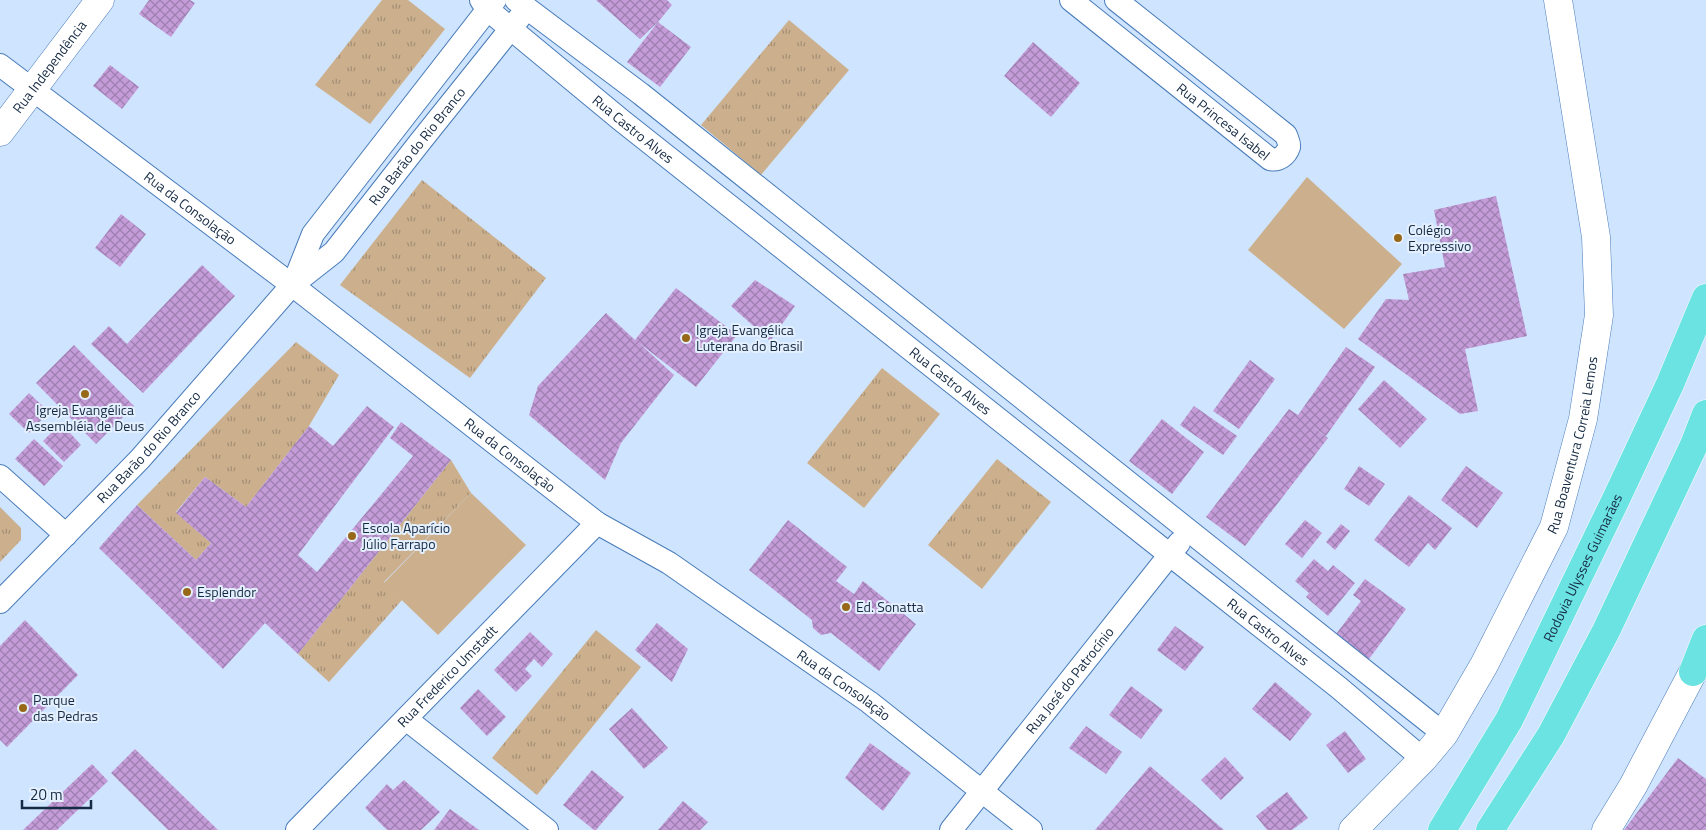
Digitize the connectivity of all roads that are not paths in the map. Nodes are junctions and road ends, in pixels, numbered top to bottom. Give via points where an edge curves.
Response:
1 (100, 0) edge
2 (1071, 0) edge
3 (1109, 0) edge
4 (1116, 0) edge
5 (1558, 0) edge
6 (526, 2) edge
7 (488, 3) edge
8 (1095, 19) junction
9 (511, 30) junction
10 (1167, 41) junction
11 (1149, 63) junction
12 (0, 65) edge
13 (32, 89) junction
14 (641, 94) junction
15 (621, 120) junction
16 (397, 125) junction
17 (0, 132) edge
18 (420, 142) junction
19 (723, 160) junction
20 (704, 185) junction
21 (818, 235) junction
22 (798, 260) junction
23 (292, 285) junction
24 (1706, 298) edge
25 (966, 353) junction
26 (947, 379) junction
27 (1706, 414) edge
28 (1065, 432) junction
29 (1046, 457) junction
30 (0, 476) edge
31 (597, 523) junction
32 (1189, 531) junction
33 (66, 535) junction
34 (1170, 555) junction
35 (0, 602) edge
36 (1280, 604) junction
37 (1263, 628) junction
38 (1706, 639) edge
39 (1354, 662) junction
40 (1693, 672) joint
41 (1338, 687) junction
42 (406, 719) junction
43 (1444, 734) junction
44 (1423, 759) junction
45 (982, 792) junction
46 (297, 830) edge
47 (547, 830) edge
48 (951, 830) edge
49 (1031, 830) edge
50 (1353, 830) edge
51 (1442, 830) edge
52 (1490, 830) edge
53 (1606, 830) edge

1 - 13 street, Rua Independência
2 - 8 street, Rua Princesa Isabel
3 - 8 street
4 - 10 street, Rua Princesa Isabel
5 - 43 street, Rua Boaventura Correia Lemos via 1596,237 1599,315 1595,343 1583,419 1554,527 1484,665
6 - 9 street, Rua Barão do Rio Branco
6 - 14 street
7 - 9 street, Rua Castro Alves
7 - 16 street, Rua Barão do Rio Branco
8 - 11 street, Rua Princesa Isabel
9 - 15 street, Rua Castro Alves
9 - 18 street, Rua Barão do Rio Branco
10 - 11 street
10 - 11 street, Rua Princesa Isabel via 1286,136 1289,147 1280,159 1270,159
12 - 13 street, Rua da Consolação
13 - 17 street, Rua Independência
13 - 23 street, Rua da Consolação
14 - 15 street
14 - 19 street
15 - 20 street, Rua Castro Alves
16 - 18 street
16 - 23 street, Rua Barão do Rio Branco via 313,234
18 - 23 street, Rua Barão do Rio Branco via 334,252
19 - 20 street
19 - 21 street
20 - 22 street, Rua Castro Alves
21 - 22 street
21 - 25 street
22 - 26 street, Rua Castro Alves
23 - 31 street, Rua da Consolação
23 - 33 street, Rua Barão do Rio Branco via 140,459
24 - 51 highway, Rodovia Ulysses Guimarães via 1670,384 1509,720
25 - 26 street
25 - 28 street
26 - 29 street, Rua Castro Alves
27 - 52 highway via 1606,631 1551,735
28 - 29 street
28 - 32 street
29 - 34 street, Rua Castro Alves
30 - 33 street
31 - 42 street, Rua Frederico Umstadt
31 - 45 street, Rua da Consolação via 669,563 862,696
32 - 34 street, Rua José do Patrocínio
32 - 36 street
33 - 35 street, Rua Barão do Rio Branco
34 - 37 street, Rua Castro Alves
34 - 45 street, Rua José do Patrocínio
36 - 37 street
36 - 39 street
37 - 41 street, Rua Castro Alves
38 - 40 highway
39 - 41 street
39 - 43 street
40 - 53 street
41 - 44 street, Rua Castro Alves
42 - 46 street, Rua Frederico Umstadt
42 - 47 street
43 - 44 street, Rua Boaventura Correia Lemos
44 - 50 street, Rua Boaventura Correia Lemos
45 - 48 street, Rua José do Patrocínio
45 - 49 street, Rua da Consolação

